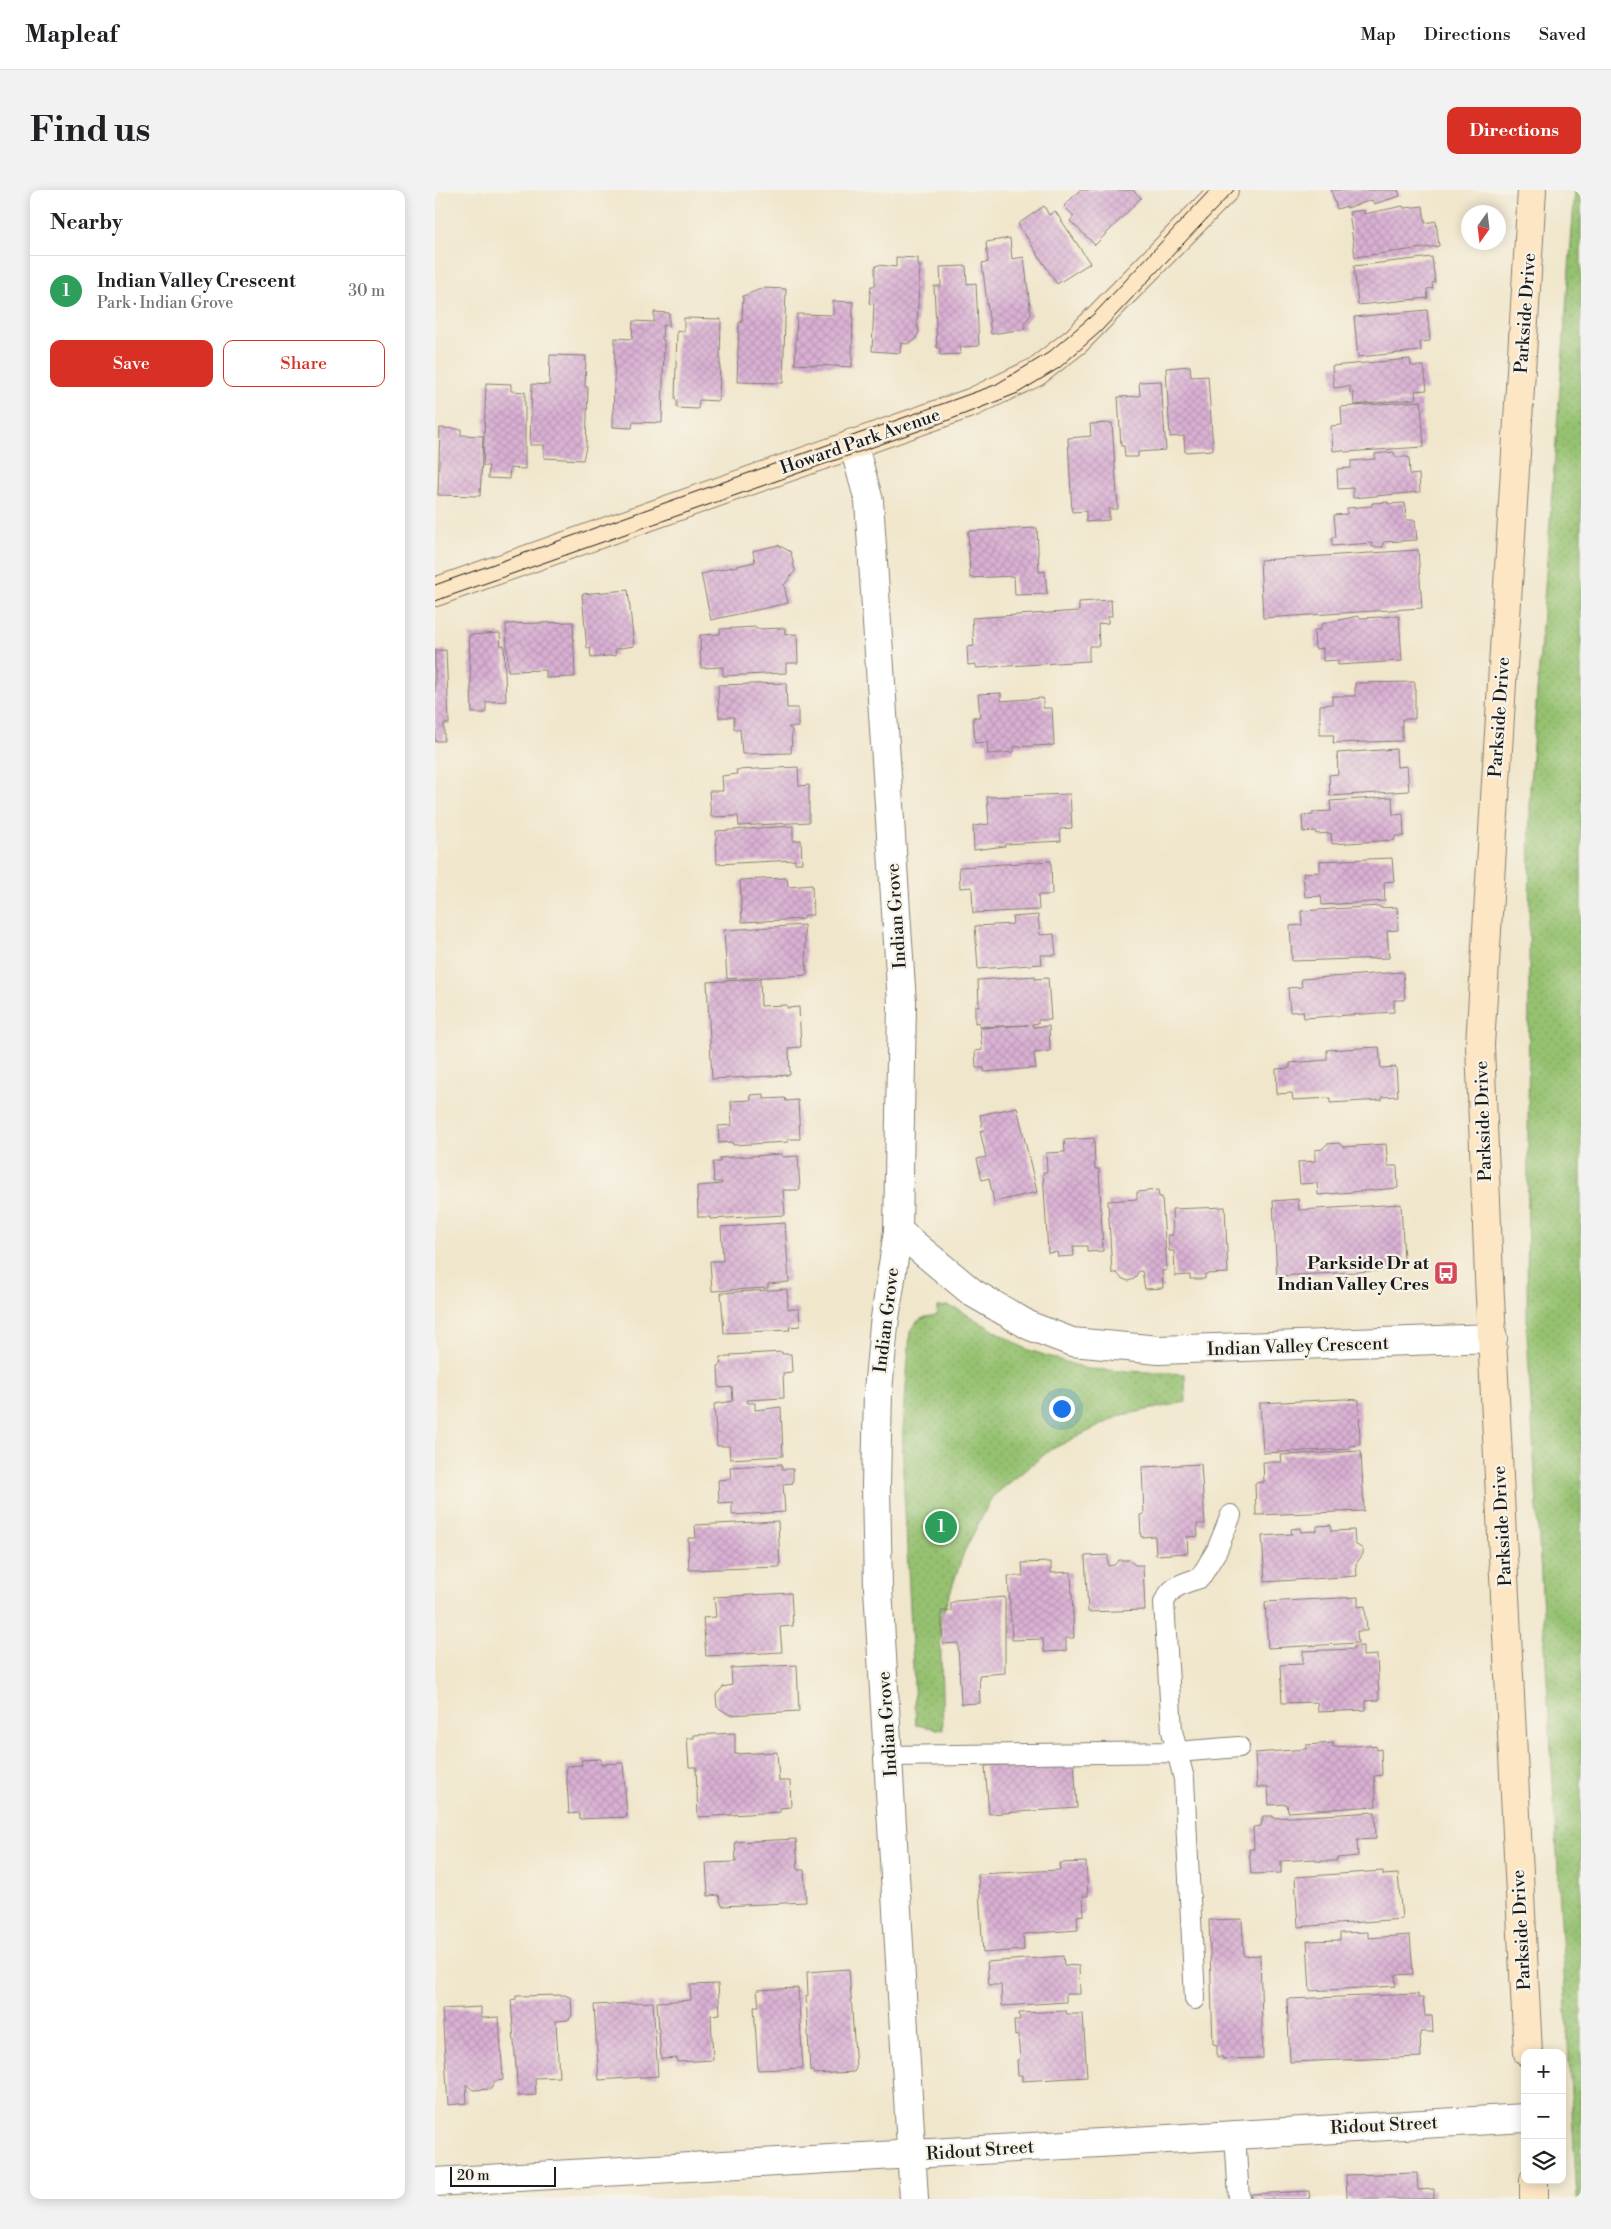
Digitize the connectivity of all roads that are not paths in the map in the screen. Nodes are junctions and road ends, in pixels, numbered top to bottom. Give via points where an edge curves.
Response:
1 (1224, 190) edge
2 (1532, 190) edge
3 (853, 443) junction
4 (435, 592) edge
5 (898, 1231) junction
6 (1493, 1338) junction
7 (1231, 1515) dead end
8 (1239, 1747) dead end
9 (1177, 1752) junction
10 (889, 1756) junction
11 (1195, 1999) dead end
12 (1528, 2049) edge
13 (1521, 2118) edge
14 (1235, 2134) junction
15 (911, 2155) junction
16 (435, 2182) edge
17 (1533, 2184) edge
18 (914, 2199) edge
19 (1239, 2199) edge
20 (1534, 2199) edge

1 - 3 main road, Howard Park Avenue via 1082,335 1035,372 973,402
2 - 6 main road, Parkside Drive via 1480,1045
3 - 4 main road, Howard Park Avenue
3 - 5 street, Indian Grove via 869,501 901,1003
5 - 6 street, Indian Valley Crescent via 981,1298 1030,1326 1072,1342 1159,1350
5 - 10 street, Indian Grove via 880,1363 875,1485
6 - 12 main road, Parkside Drive
7 - 9 lane via 1217,1550 1200,1578 1167,1593 1164,1603
8 - 9 lane
9 - 10 lane
9 - 11 lane via 1183,1779
10 - 15 street, Indian Grove
13 - 14 street, Ridout Street
14 - 15 street, Ridout Street
14 - 19 lane
15 - 16 street, Ridout Street
15 - 18 street, Indian Grove
17 - 20 main road

